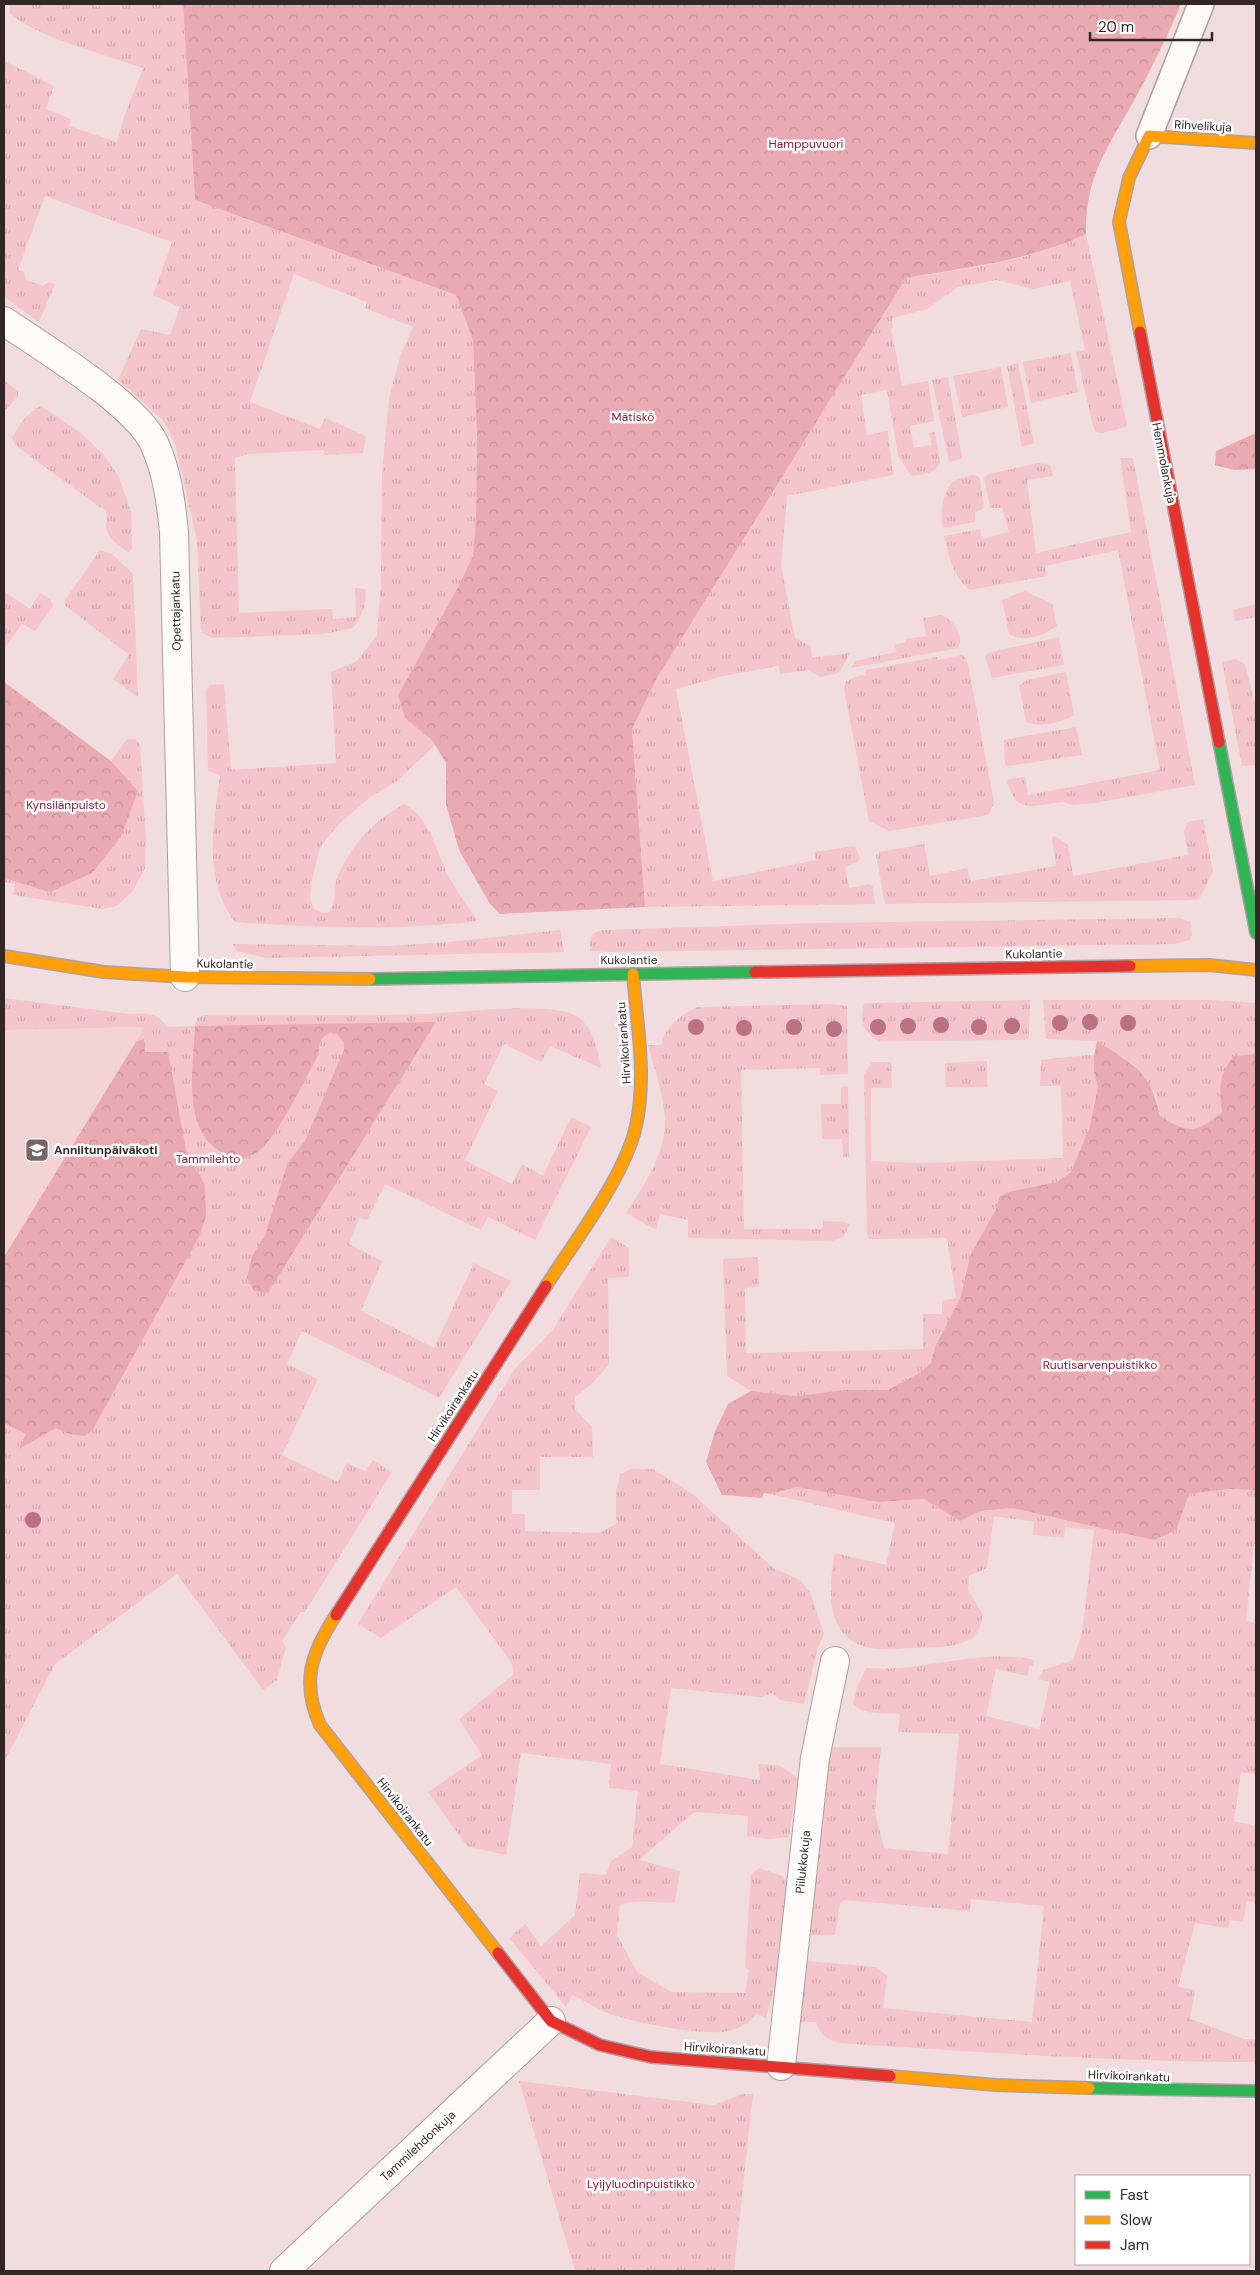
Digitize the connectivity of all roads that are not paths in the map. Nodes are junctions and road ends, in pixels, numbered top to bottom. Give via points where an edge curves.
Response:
1 (1201, 4) edge
2 (1149, 136) junction
3 (1256, 143) edge
4 (4, 321) edge
5 (1256, 933) edge
6 (4, 956) edge
7 (1256, 970) edge
8 (633, 974) junction
9 (184, 977) junction
10 (835, 1660) dead end
11 (551, 2021) junction
12 (780, 2066) junction
13 (1256, 2090) edge
14 (284, 2271) edge

1 - 2 lane, Hemmolankuja
2 - 3 street, Rihvelikuja
2 - 5 street, Hemmolankuja via 1133,163 1123,190 1119,222
4 - 9 street, Opettajankatu via 110,396 136,419 153,441 164,468 174,532
6 - 9 street, Kukolantie via 104,972
7 - 8 street, Kukolantie via 1209,965
8 - 9 street, Kukolantie via 340,979
8 - 11 street, Hirvikoirankatu via 641,1091 636,1126 626,1159 324,1633 313,1659 307,1686 310,1706 320,1725
10 - 12 street, Piilukkokuja via 815,1758
11 - 12 street, Hirvikoirankatu via 600,2046 651,2058
11 - 14 street, Tammilehdonkuja
12 - 13 street, Hirvikoirankatu via 996,2085 1187,2092

